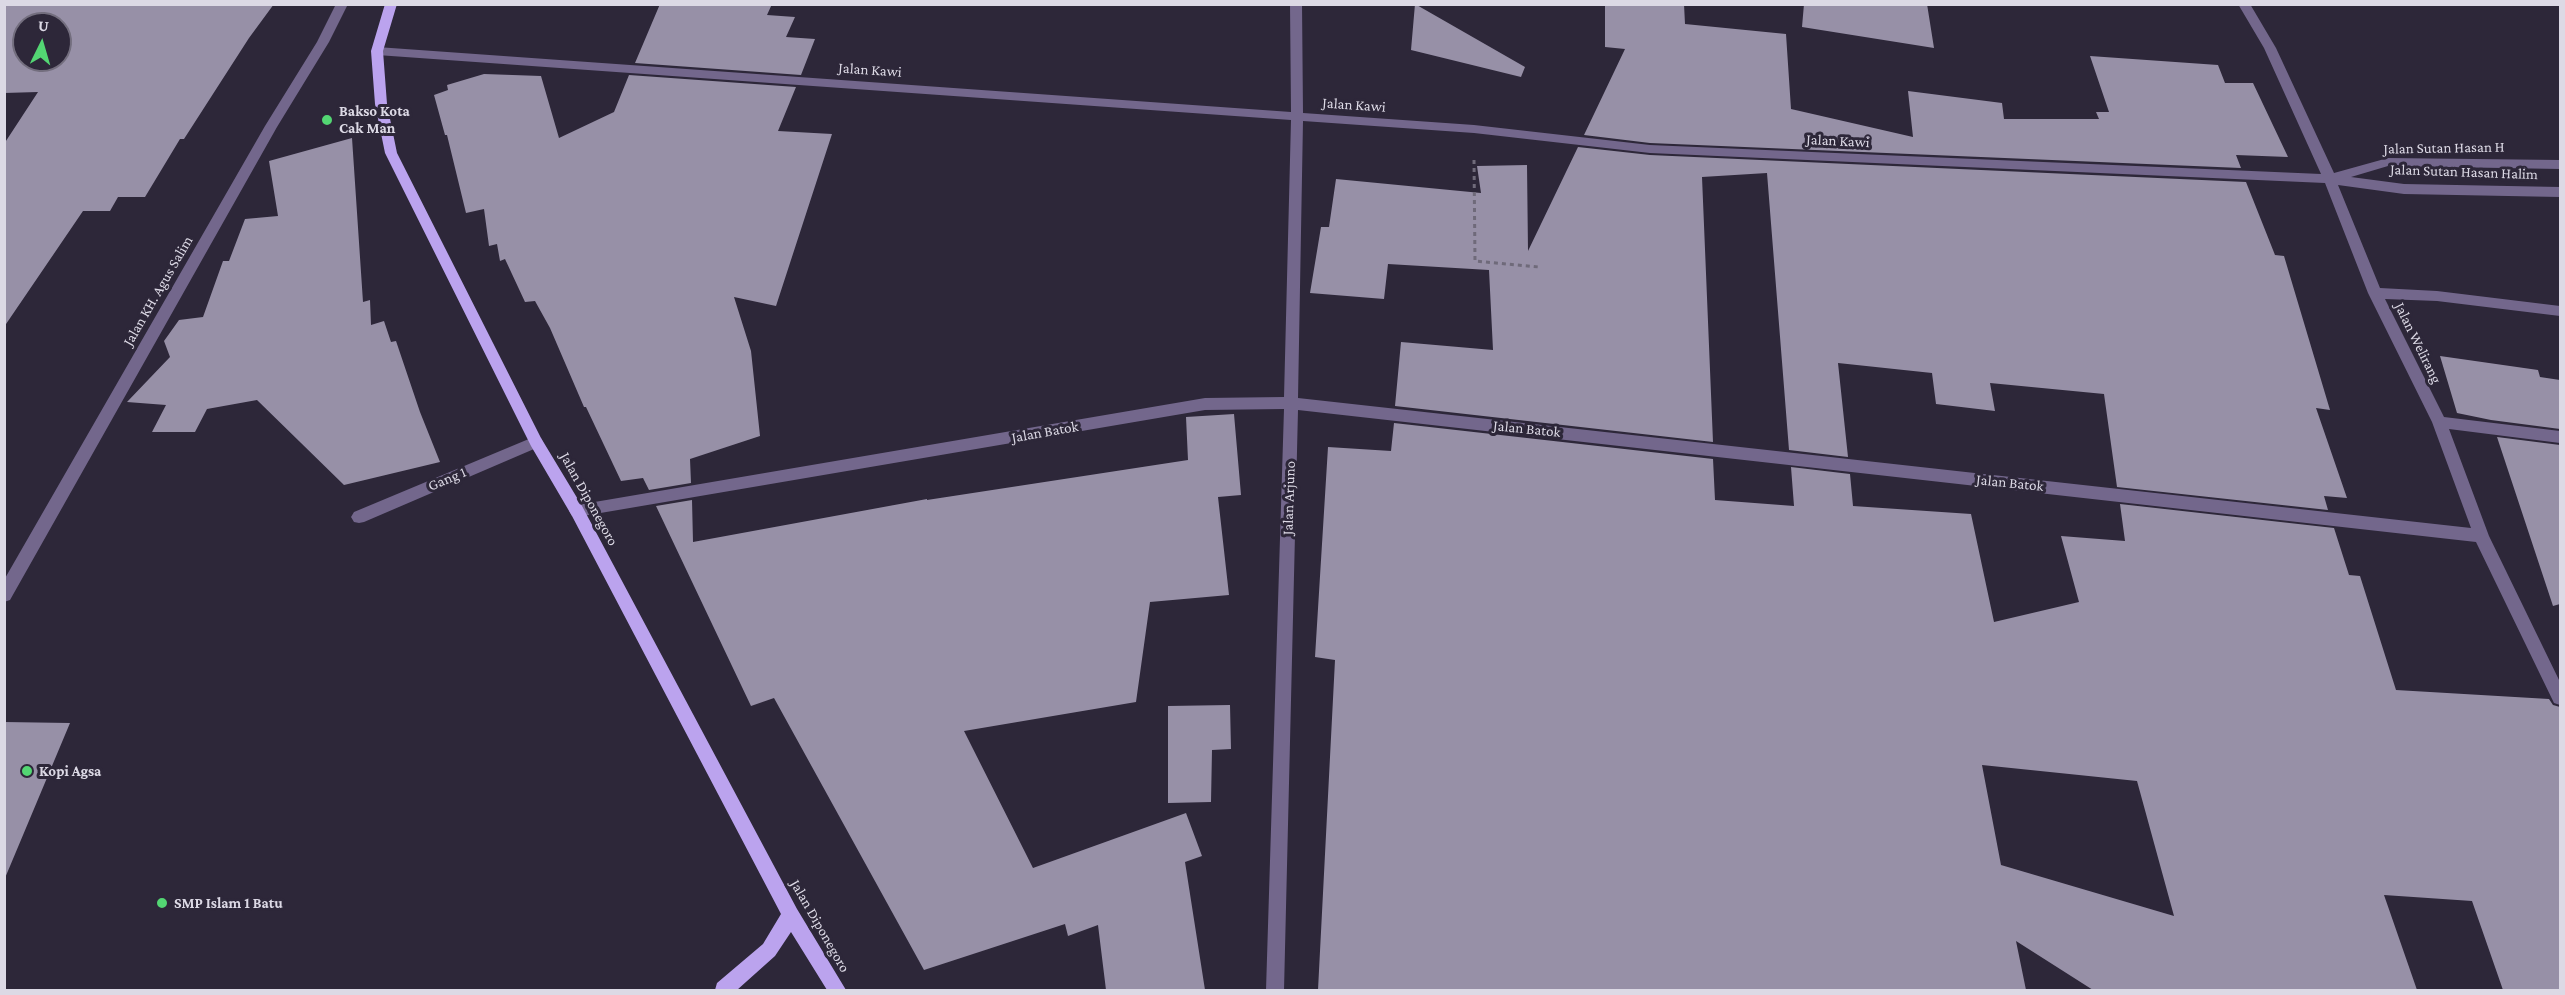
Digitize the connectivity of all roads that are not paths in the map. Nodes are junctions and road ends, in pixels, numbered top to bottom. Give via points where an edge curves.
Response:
1 (342, 4) edge
2 (392, 4) edge
3 (1296, 4) edge
4 (2244, 4) edge
5 (377, 51) junction
6 (1297, 117) junction
7 (2560, 164) edge
8 (2330, 179) junction
9 (2560, 192) edge
10 (2375, 293) junction
11 (2560, 311) edge
12 (1291, 404) junction
13 (2439, 422) junction
14 (2560, 438) edge
15 (536, 442) junction
16 (577, 511) junction
17 (359, 517) dead end
18 (2481, 536) junction
19 (4, 595) edge
20 (2560, 698) edge
21 (791, 915) junction
22 (724, 990) edge
23 (837, 990) edge
24 (1275, 990) edge

1 - 19 street, Jalan KH. Agus Salim via 324,42 271,126
2 - 5 main road, Jalan Diponegoro
3 - 6 street, Jalan Arjuno
4 - 8 street, Jalan Welirang via 2270,48
5 - 6 street, Jalan Kawi
5 - 15 main road, Jalan Diponegoro via 381,104 391,153
6 - 8 street, Jalan Kawi via 1474,129 1650,149
6 - 12 street, Jalan Arjuno
7 - 8 street, Jalan Sutan Hasan H via 2388,162
8 - 9 street, Jalan Sutan Hasan Halim via 2404,189
8 - 10 street, Jalan Welirang
10 - 11 street via 2438,296
10 - 13 street, Jalan Welirang
12 - 16 street, Jalan Batok via 1205,404
12 - 18 street, Jalan Batok
12 - 24 street, Jalan Arjuno
13 - 14 street
13 - 18 street, Jalan Welirang
15 - 16 main road, Jalan Diponegoro
15 - 17 street, Gang 1
16 - 21 main road, Jalan Diponegoro
18 - 20 street, Jalan Welirang
21 - 22 main road via 769,950
21 - 23 main road, Jalan Diponegoro

